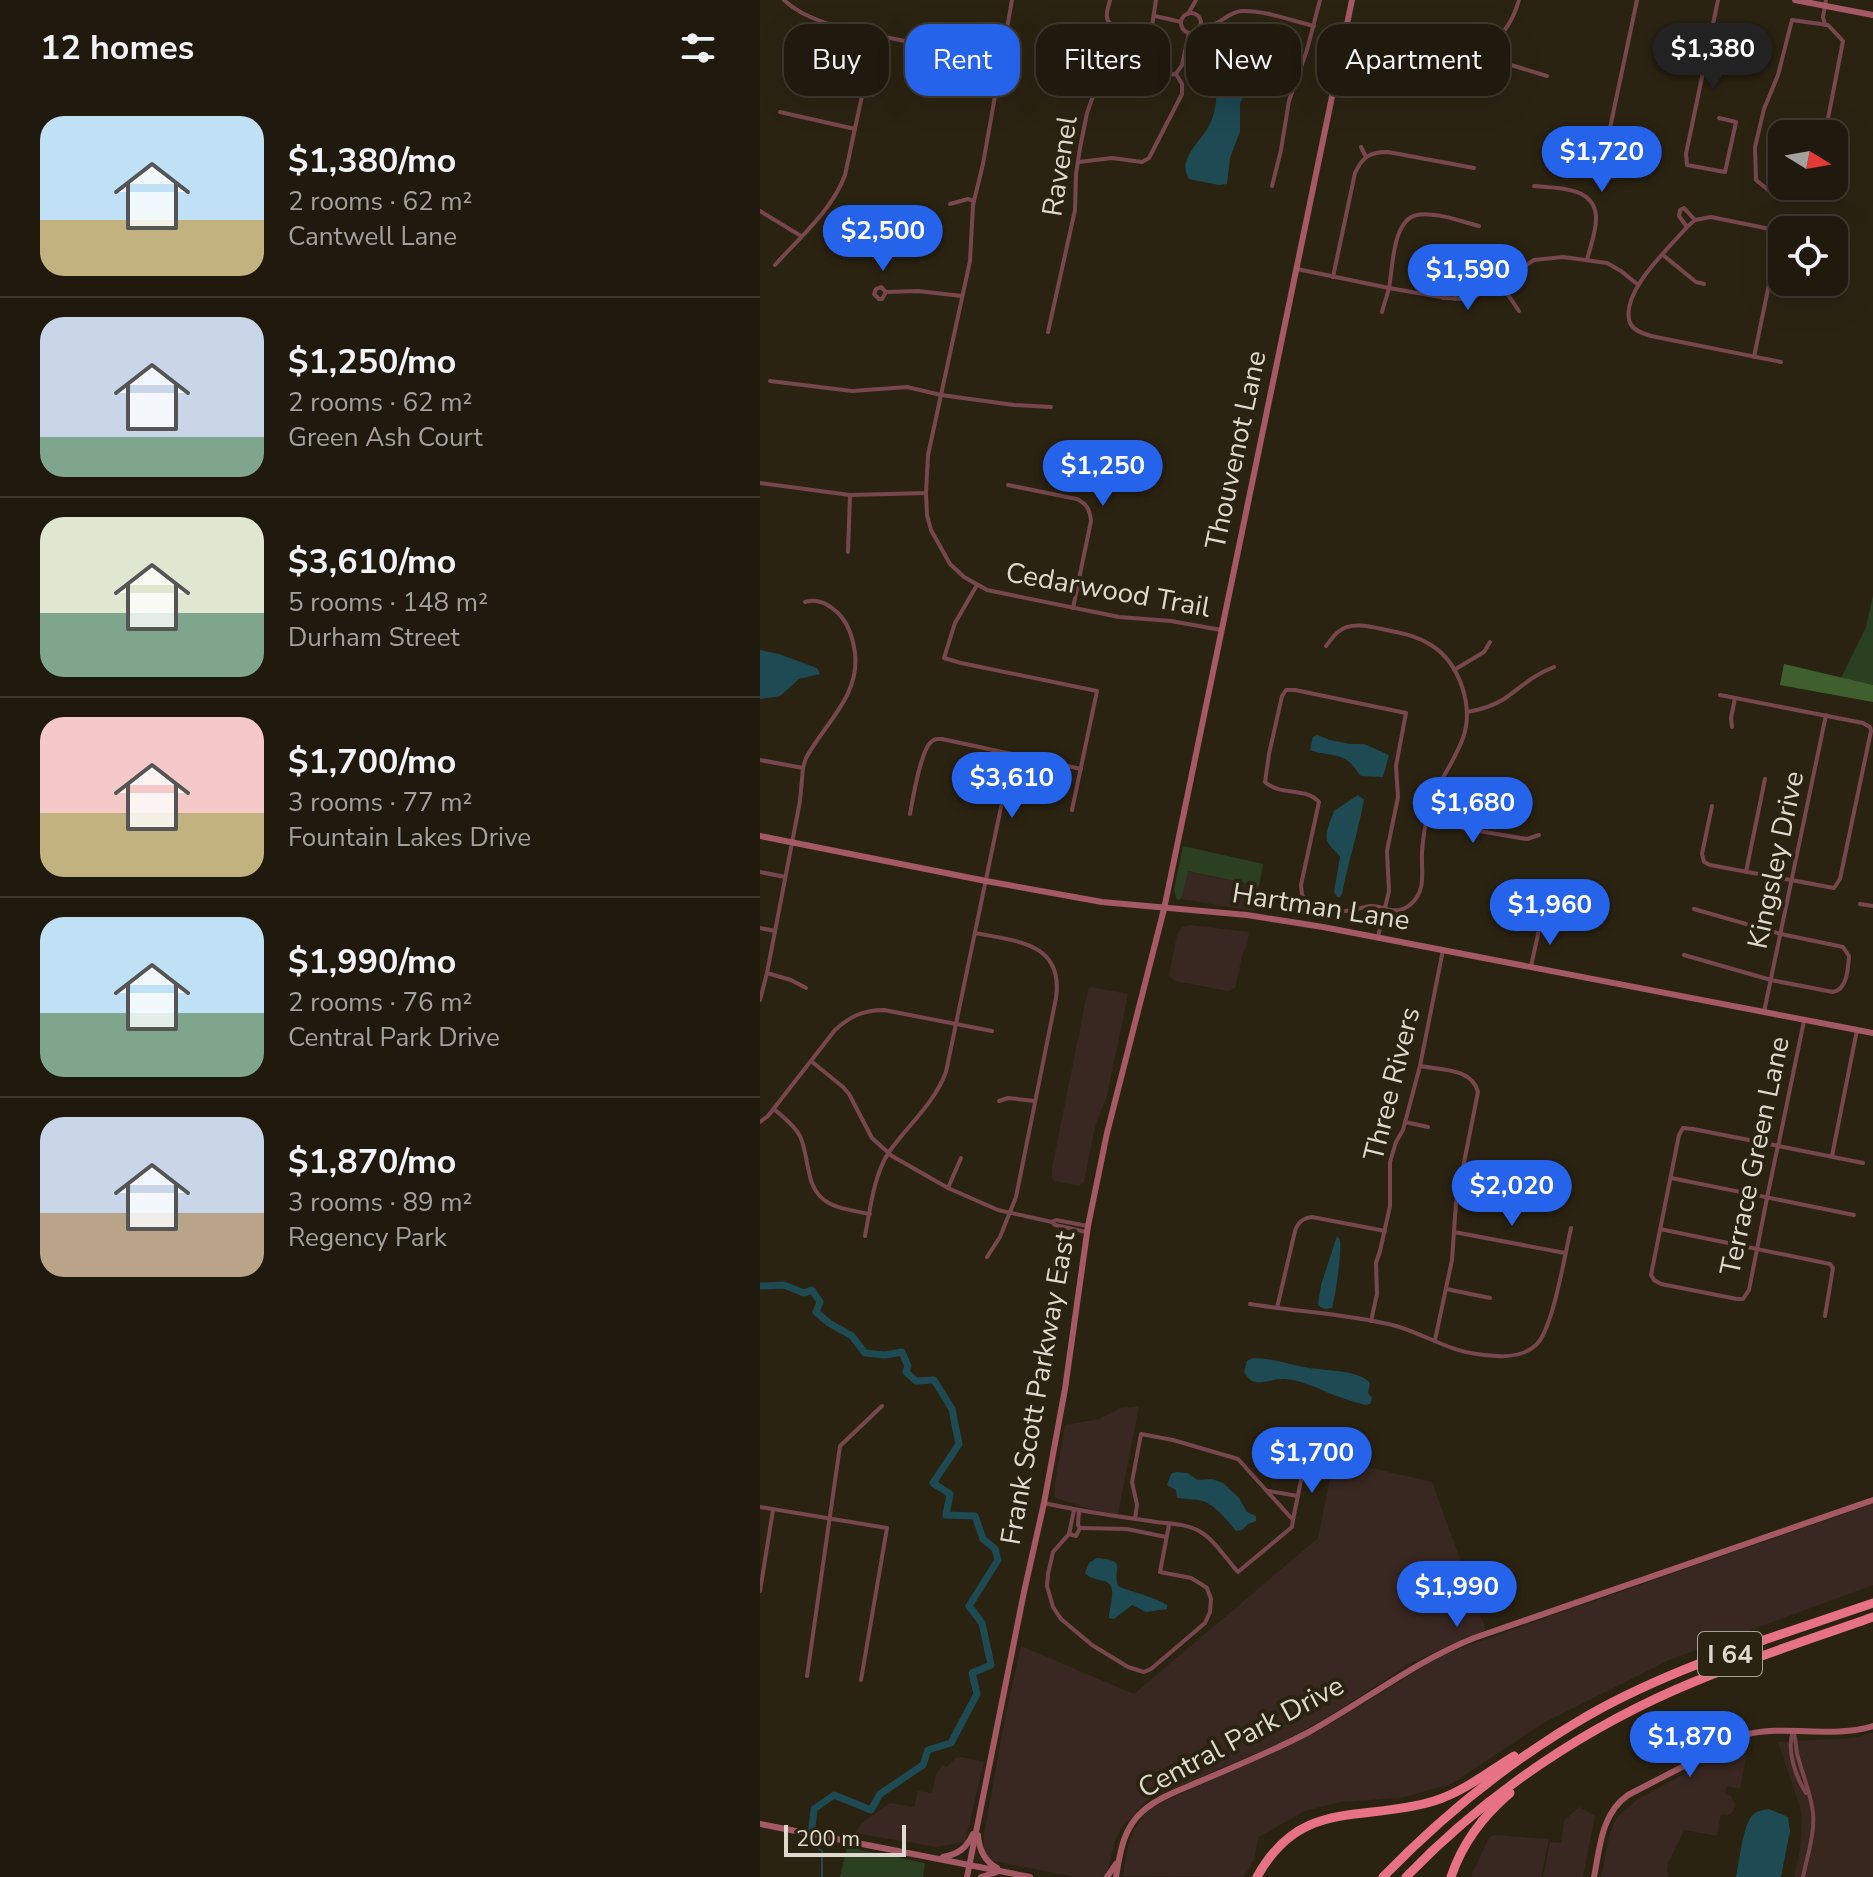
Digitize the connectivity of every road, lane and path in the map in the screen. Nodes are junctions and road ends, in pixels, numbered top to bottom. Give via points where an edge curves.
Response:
1 (784, 0) edge
2 (1012, 0) edge
3 (1110, 0) edge
4 (1156, 0) edge
5 (1197, 0) edge
6 (1320, 0) edge
7 (1352, 0) edge
8 (1519, 0) edge
9 (1637, 0) edge
10 (1718, 0) edge
11 (1795, 0) edge
12 (1826, 3) edge
13 (1188, 14) junction
14 (1196, 15) junction
15 (1873, 15) edge
16 (1155, 16) junction
17 (1181, 22) junction
18 (827, 24) edge
19 (1008, 24) edge
20 (1200, 24) edge
21 (1217, 24) edge
22 (1347, 24) edge
23 (1509, 24) edge
24 (1825, 25) junction
25 (1314, 26) junction
26 (1186, 31) edge
27 (1186, 46) edge
28 (1510, 64) edge
29 (1176, 74) junction
30 (1547, 76) dead end
31 (862, 96) edge
32 (995, 96) edge
33 (1332, 96) edge
34 (780, 112) dead end
35 (1719, 118) dead end
36 (1828, 120) edge
37 (855, 129) junction
38 (1613, 143) dead end
39 (1361, 147) dead end
40 (1366, 157) junction
41 (1077, 162) junction
42 (1474, 168) dead end
43 (1272, 186) dead end
44 (1534, 186) dead end
45 (1768, 190) edge
46 (974, 201) junction
47 (950, 204) dead end
48 (760, 211) edge
49 (1695, 220) junction
50 (1479, 226) dead end
51 (1687, 227) junction
52 (801, 236) junction
53 (1663, 255) junction
54 (1587, 260) junction
55 (775, 265) dead end
56 (1297, 269) junction
57 (1333, 277) junction
58 (1500, 283) junction
59 (1637, 284) junction
60 (1704, 284) dead end
61 (1389, 288) junction
62 (886, 292) dead end
63 (962, 296) junction
64 (1443, 298) junction
65 (1455, 299) junction
66 (1519, 311) dead end
67 (1382, 312) dead end
68 (1048, 332) dead end
69 (1754, 357) junction
70 (1781, 362) dead end
71 (770, 381) dead end
72 (941, 395) junction
73 (1051, 407) dead end
74 (760, 483) edge
75 (1008, 485) dead end
76 (926, 493) junction
77 (850, 495) junction
78 (848, 552) dead end
79 (977, 585) junction
80 (805, 602) dead end
81 (1073, 608) junction
82 (1221, 630) junction
83 (1490, 642) dead end
84 (1326, 646) dead end
85 (1554, 667) dead end
86 (1454, 670) junction
87 (1720, 695) dead end
88 (1735, 698) junction
89 (1467, 712) junction
90 (1826, 715) junction
91 (1732, 727) dead end
92 (1012, 754) junction
93 (760, 760) edge
94 (803, 768) junction
95 (1081, 769) junction
96 (1765, 779) dead end
97 (1437, 787) junction
98 (1712, 806) dead end
99 (1072, 810) dead end
100 (910, 814) dead end
101 (1539, 835) dead end
102 (760, 836) edge
103 (791, 842) junction
104 (760, 872) edge
105 (1746, 872) junction
106 (785, 877) junction
107 (986, 881) junction
108 (1792, 881) junction
109 (1860, 904) dead end
110 (1873, 906) edge
111 (1164, 909) junction
112 (1694, 909) dead end
113 (1384, 910) junction
114 (1541, 921) dead end
115 (760, 928) edge
116 (775, 931) junction
117 (975, 933) junction
118 (1781, 934) junction
119 (1378, 937) junction
120 (1443, 950) junction
121 (1684, 955) dead end
122 (1531, 966) junction
123 (767, 973) junction
124 (1771, 980) junction
125 (806, 988) dead end
126 (760, 1000) edge
127 (1764, 1012) junction
128 (1804, 1020) junction
129 (957, 1025) junction
130 (1857, 1030) junction
131 (992, 1031) dead end
132 (1873, 1033) edge
133 (811, 1061) junction
134 (1420, 1066) junction
135 (999, 1101) dead end
136 (1035, 1101) junction
137 (774, 1109) junction
138 (760, 1122) edge
139 (1405, 1122) junction
140 (1428, 1127) dead end
141 (1778, 1146) junction
142 (889, 1153) junction
143 (1832, 1156) junction
144 (961, 1158) dead end
145 (1863, 1163) dead end
146 (1671, 1178) junction
147 (948, 1188) junction
148 (1767, 1198) junction
149 (1011, 1212) junction
150 (870, 1214) junction
151 (1854, 1215) dead end
152 (1571, 1228) dead end
153 (1088, 1229) junction
154 (1660, 1229) junction
155 (1385, 1231) junction
156 (1454, 1232) junction
157 (865, 1236) dead end
158 (1757, 1249) junction
159 (1565, 1253) junction
160 (987, 1257) dead end
161 (1446, 1289) junction
162 (1490, 1298) dead end
163 (1250, 1304) dead end
164 (1277, 1308) junction
165 (1825, 1316) dead end
166 (1371, 1321) junction
167 (1435, 1340) junction
168 (882, 1406) dead end
169 (1304, 1465) dead end
170 (1268, 1491) junction
171 (1298, 1496) junction
172 (1873, 1500) edge
173 (1044, 1503) junction
174 (760, 1507) edge
175 (773, 1510) junction
176 (1077, 1510) junction
177 (828, 1519) junction
178 (1135, 1519) junction
179 (1293, 1520) junction
180 (1169, 1524) junction
181 (1080, 1528) junction
182 (1069, 1534) junction
183 (1166, 1537) junction
184 (760, 1591) edge
185 (1873, 1603) edge
186 (1873, 1617) edge
187 (807, 1676) dead end
188 (861, 1680) dead end
189 (1590, 1714) junction
190 (1873, 1726) edge
191 (1793, 1731) junction
192 (1568, 1747) junction
193 (760, 1824) edge
194 (978, 1824) junction
195 (937, 1859) junction
196 (1118, 1861) junction
197 (970, 1865) junction
198 (1004, 1872) junction
199 (1019, 1876) edge
200 (967, 1877) edge
201 (981, 1877) edge
202 (1030, 1877) edge
203 (1107, 1877) edge
204 (1118, 1877) edge
205 (1257, 1877) edge
206 (1383, 1877) edge
207 (1406, 1877) edge
208 (1451, 1877) edge
209 (1594, 1877) edge
210 (1803, 1877) edge

1 - 18 street
2 - 19 street, Cedarwood Trail
3 - 16 street via 1106,18 1112,25 1145,32
4 - 16 street
5 - 13 street
5 - 14 street
6 - 25 street
7 - 22 street, Thouvenot Lane
8 - 23 street
9 - 38 street via 1610,128
10 - 35 street via 1687,165 1725,172 1736,122
11 - 12 street
12 - 15 street
12 - 24 street
13 - 14 street
13 - 17 street
14 - 20 street
16 - 17 street
17 - 26 street
21 - 25 street via 1246,11
24 - 36 street via 1843,41
24 - 45 street via 1792,20 1755,147 1756,180
25 - 43 street via 1289,101
27 - 29 street
28 - 30 street
29 - 41 street, Ravenel via 1104,78 1087,113
29 - 41 street via 1182,94 1149,158
31 - 37 street
32 - 46 street, Cedarwood Trail
33 - 56 street, Thouvenot Lane
34 - 37 street
37 - 52 street via 840,189
39 - 40 street
40 - 42 street via 1388,152
40 - 57 street via 1355,173
41 - 68 street, Ravenel via 1074,216
44 - 54 street via 1583,193 1594,205 1597,219
46 - 47 street
46 - 63 street, Cedarwood Trail
48 - 52 street
49 - 51 street
49 - 51 street via 1680,210
49 - 69 street via 1711,217 1780,231
50 - 61 street via 1433,215 1408,220 1396,239
51 - 53 street
52 - 55 street
53 - 59 street
53 - 60 street
54 - 58 street via 1534,260
54 - 59 street via 1607,263
56 - 57 street
56 - 82 street, Thouvenot Lane
57 - 61 street
58 - 65 street via 1476,296
58 - 66 street
59 - 69 street via 1629,308 1637,331
61 - 64 street
61 - 67 street
62 - 63 street
63 - 72 street, Cedarwood Trail
64 - 65 street
64 - 65 street via 1446,277 1454,274
69 - 70 street
71 - 72 street via 852,391 907,387
72 - 73 street
72 - 76 street, Cedarwood Trail
74 - 77 street
75 - 81 street via 1077,499 1089,508 1091,521
76 - 77 street
76 - 79 street, Cedarwood Trail via 927,515 940,549
77 - 78 street
79 - 81 street, Cedarwood Trail
79 - 95 street via 955,623 944,658 1097,691
80 - 94 street via 820,601 840,615 856,660 846,699
81 - 82 street, Cedarwood Trail
82 - 111 street, Thouvenot Lane
83 - 86 street via 1484,652
84 - 86 street via 1339,630 1353,626 1410,635 1433,646
85 - 89 street via 1502,701
86 - 89 street
87 - 88 street
88 - 90 street
88 - 91 street
89 - 97 street via 1463,737
90 - 108 street, Kingsley Drive
90 - 108 street via 1863,723 1871,731 1838,884 1828,888
92 - 95 street
92 - 100 street via 935,739 920,768
92 - 107 street
93 - 94 street
94 - 103 street
95 - 99 street
96 - 105 street
97 - 101 street via 1460,797 1462,828 1527,839
97 - 113 street via 1424,832 1419,895 1400,910
98 - 105 street via 1702,859
102 - 103 street, Hartman Lane
103 - 106 street
103 - 107 street, Hartman Lane
104 - 106 street
105 - 108 street
106 - 116 street
107 - 111 street, Hartman Lane
107 - 117 street
108 - 118 street, Kingsley Drive
109 - 110 street
111 - 119 street, Hartman Lane via 1263,917
111 - 153 street, Frank Scott Parkway East
112 - 118 street
113 - 113 street via 1389,891 1387,851 1398,797 1396,766 1406,713 1286,690 1265,779 1272,788 1313,796 1319,802 1302,895 1329,909
113 - 119 street
114 - 122 street
115 - 116 street
116 - 123 street
117 - 129 street
117 - 136 street via 1028,944 1043,955 1055,975 1056,998
118 - 124 street, Kingsley Drive
118 - 124 street via 1843,947 1849,956 1843,987 1835,992
119 - 120 street, Hartman Lane
120 - 122 street, Hartman Lane
120 - 134 street, Three Rivers
121 - 124 street
122 - 127 street, Hartman Lane
123 - 125 street
123 - 126 street
124 - 127 street, Kingsley Drive
127 - 128 street, Hartman Lane
128 - 130 street, Hartman Lane
128 - 141 street, Terrace Green Lane
129 - 131 street
129 - 133 street via 868,1010 843,1023
129 - 142 street via 940,1088
130 - 132 street, Hartman Lane
130 - 143 street
133 - 137 street
133 - 142 street via 849,1094 872,1138
134 - 139 street, Three Rivers
134 - 156 street via 1467,1076 1478,1092
135 - 136 street
136 - 149 street
137 - 138 street
137 - 150 street via 798,1131 820,1198
139 - 140 street
139 - 155 street, Three Rivers via 1390,1162
141 - 143 street
141 - 146 street via 1683,1128
141 - 148 street, Terrace Green Lane
142 - 147 street
142 - 150 street
143 - 145 street
144 - 147 street
146 - 148 street
146 - 154 street
147 - 149 street
148 - 151 street
148 - 158 street, Terrace Green Lane
149 - 153 street
149 - 160 street
150 - 157 street
152 - 159 street
153 - 173 street, Frank Scott Parkway East
154 - 158 street
154 - 158 street, Terrace Green Lane via 1651,1275 1661,1284 1743,1299
155 - 164 street via 1303,1219 1297,1224
155 - 166 street, Three Rivers
156 - 159 street
156 - 161 street
158 - 165 street via 1830,1264 1833,1276
159 - 167 street via 1550,1322 1534,1347 1490,1356
161 - 162 street
161 - 167 street
163 - 164 street
164 - 166 street
166 - 167 street
168 - 177 street via 840,1446
169 - 171 street
170 - 171 street
170 - 178 street via 1238,1459 1141,1434 1132,1482
170 - 179 street
171 - 179 street
172 - 196 street, Central Park Drive via 1431,1657 1311,1731 1159,1799 1132,1822
173 - 176 street
173 - 194 street, Frank Scott Parkway East
174 - 175 street
175 - 177 street
175 - 184 street
176 - 178 street
176 - 181 street
176 - 182 street
177 - 187 street
177 - 188 street via 887,1528
178 - 180 street
179 - 180 street via 1292,1527 1238,1572 1203,1533
180 - 183 street
181 - 182 street via 1076,1536
181 - 183 street
182 - 183 street via 1053,1552 1048,1574 1053,1607 1092,1645 1144,1672 1205,1623 1210,1612 1207,1588 1191,1578 1160,1572
185 - 189 highway, I 64 via 1712,1660
186 - 192 highway, I 64 via 1695,1681
189 - 205 highway via 1444,1798 1326,1819 1299,1830 1266,1859
189 - 206 highway, I 64 via 1481,1787
190 - 191 street
191 - 209 street via 1744,1735 1621,1800 1605,1823
191 - 210 street via 1793,1759 1812,1808
192 - 207 highway, I 64 via 1470,1818
192 - 208 highway via 1490,1812
193 - 195 street
194 - 195 street via 963,1850
194 - 197 street, Frank Scott Parkway East
194 - 198 street via 983,1855
195 - 197 street
196 - 203 street
196 - 204 street
197 - 198 street
197 - 200 street, Frank Scott Parkway East
198 - 199 street
198 - 201 street
199 - 202 street

